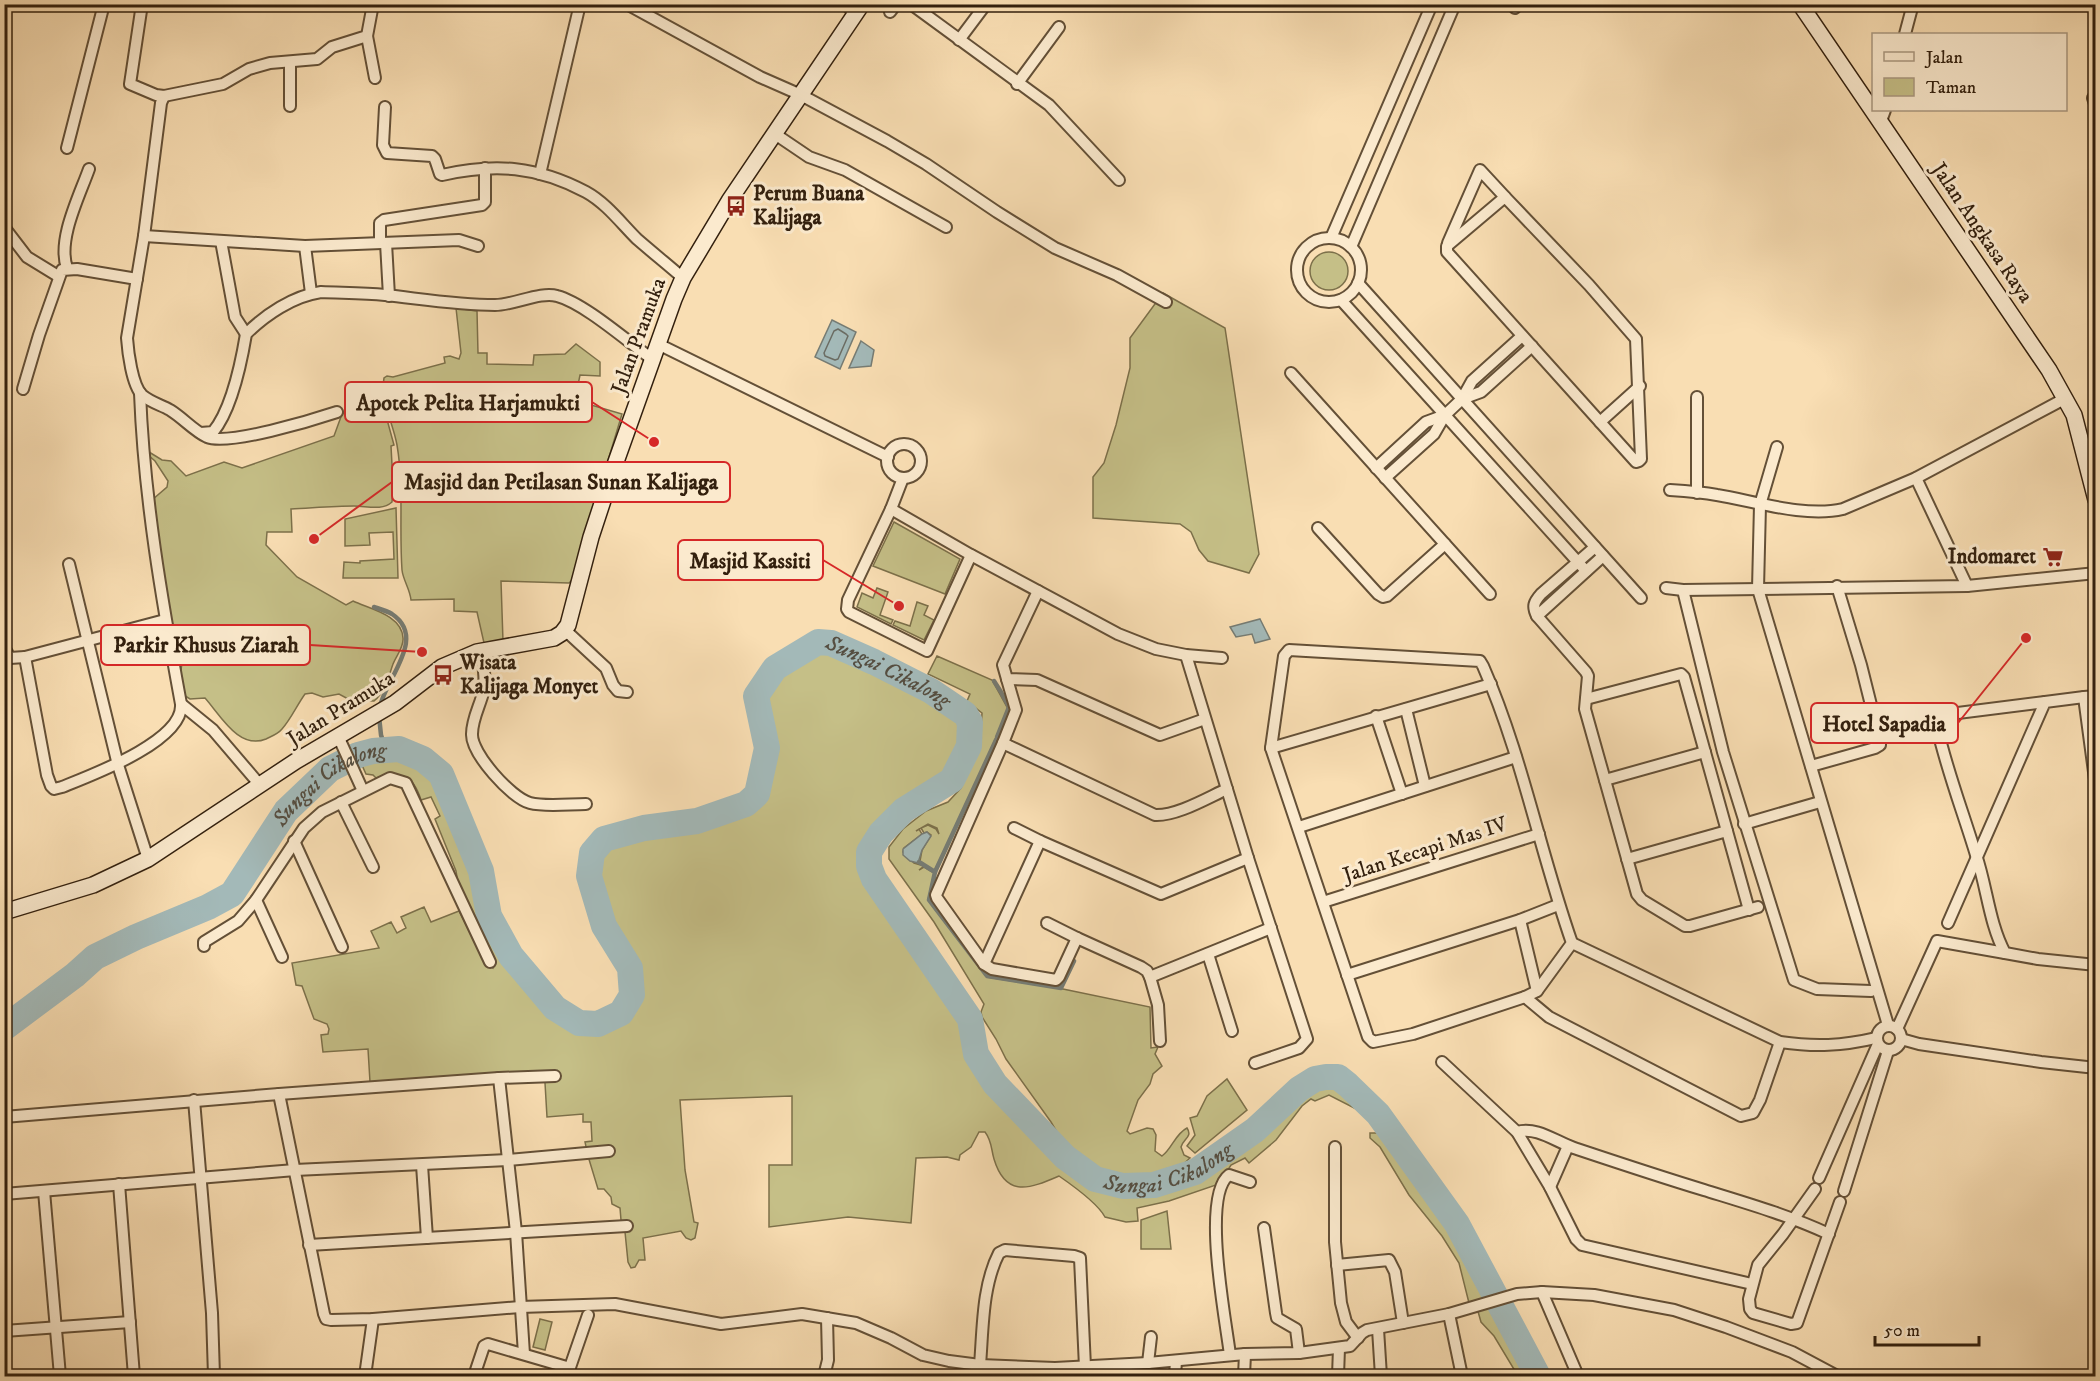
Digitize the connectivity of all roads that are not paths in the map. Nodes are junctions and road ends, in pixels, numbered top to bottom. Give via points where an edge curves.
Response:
1 (104, 4) edge
2 (142, 4) edge
3 (373, 4) edge
4 (580, 4) edge
5 (627, 4) edge
6 (911, 4) edge
7 (986, 4) edge
8 (1432, 4) edge
9 (1455, 4) edge
10 (1800, 4) edge
11 (1913, 4) edge
12 (854, 8) edge
13 (1059, 27) dead end
14 (1905, 33) edge
15 (367, 36) junction
16 (959, 40) junction
17 (290, 62) junction
18 (1402, 76) junction
19 (375, 78) dead end
20 (1017, 84) junction
21 (1421, 84) junction
22 (2096, 94) edge
23 (801, 95) junction
24 (164, 96) junction
25 (1872, 100) edge
26 (290, 106) dead end
27 (384, 107) dead end
28 (2096, 107) edge
29 (1883, 115) edge
30 (775, 134) junction
31 (67, 148) dead end
32 (484, 168) junction
33 (89, 169) dead end
34 (540, 174) junction
35 (1119, 180) dead end
36 (1505, 197) junction
37 (4, 227) edge
38 (946, 227) dead end
39 (144, 236) junction
40 (1331, 238) junction
41 (221, 241) junction
42 (383, 243) junction
43 (305, 246) junction
44 (478, 246) dead end
45 (1447, 246) junction
46 (1351, 247) junction
47 (67, 268) junction
48 (58, 276) junction
49 (683, 278) junction
50 (137, 279) junction
51 (1358, 283) junction
52 (311, 293) junction
53 (389, 296) junction
54 (1341, 300) junction
55 (1166, 302) dead end
56 (246, 334) junction
57 (1522, 336) junction
58 (658, 344) junction
59 (1532, 346) junction
60 (652, 359) junction
61 (1291, 374) dead end
62 (1640, 386) junction
63 (23, 389) dead end
64 (140, 393) junction
65 (1697, 397) dead end
66 (2066, 398) junction
67 (1462, 399) junction
68 (337, 412) dead end
69 (1445, 415) junction
70 (1600, 422) junction
71 (201, 433) junction
72 (1777, 447) dead end
73 (888, 457) junction
74 (1376, 468) junction
75 (903, 478) junction
76 (1385, 478) junction
77 (1916, 478) junction
78 (1670, 489) dead end
79 (1698, 493) junction
80 (2096, 500) edge
81 (1760, 505) junction
82 (891, 509) junction
83 (1318, 528) dead end
84 (1445, 544) junction
85 (1595, 547) junction
86 (971, 555) junction
87 (1603, 556) junction
88 (1578, 562) junction
89 (69, 564) dead end
90 (1586, 572) junction
91 (2096, 573) edge
92 (1837, 586) junction
93 (1967, 586) junction
94 (1665, 588) dead end
95 (1683, 590) junction
96 (1758, 590) junction
97 (1038, 591) junction
98 (1490, 594) dead end
99 (1641, 598) dead end
100 (1537, 616) junction
101 (165, 620) junction
102 (565, 630) junction
103 (88, 641) junction
104 (4, 647) edge
105 (481, 651) junction
106 (1186, 655) junction
107 (25, 657) junction
108 (7, 658) edge
109 (1222, 658) dead end
110 (1007, 679) junction
111 (1491, 684) junction
112 (627, 692) dead end
113 (2096, 696) edge
114 (2084, 697) junction
115 (1586, 699) junction
116 (2045, 702) junction
117 (181, 704) junction
118 (1406, 709) junction
119 (1377, 716) junction
120 (1205, 719) junction
121 (339, 740) junction
122 (1004, 743) junction
123 (1271, 748) junction
124 (1705, 752) junction
125 (1516, 757) junction
126 (118, 765) junction
127 (1811, 766) junction
128 (1605, 780) junction
129 (260, 785) junction
130 (1425, 786) junction
131 (2096, 787) edge
132 (1227, 789) junction
133 (363, 791) junction
134 (1402, 794) junction
135 (340, 802) junction
136 (1820, 802) junction
137 (586, 804) dead end
138 (1744, 824) junction
139 (1299, 827) junction
140 (1014, 828) dead end
141 (1727, 831) junction
142 (1539, 834) junction
143 (294, 841) junction
144 (1040, 841) junction
145 (1977, 856) junction
146 (1248, 858) junction
147 (148, 859) junction
148 (1627, 859) junction
149 (373, 867) dead end
150 (256, 900) junction
151 (1323, 902) junction
152 (1558, 905) junction
153 (4, 912) edge
154 (1520, 920) junction
155 (1047, 923) dead end
156 (1948, 923) dead end
157 (1271, 928) junction
158 (1077, 938) junction
159 (1572, 943) junction
160 (204, 946) dead end
161 (342, 947) dead end
162 (2005, 953) junction
163 (1208, 954) junction
164 (282, 957) dead end
165 (490, 962) dead end
166 (984, 964) junction
167 (2096, 965) edge
168 (1347, 975) junction
169 (1150, 977) junction
170 (1537, 991) junction
171 (1870, 992) dead end
172 (1525, 997) junction
173 (1232, 1031) dead end
174 (1895, 1031) junction
175 (1160, 1041) dead end
176 (1877, 1041) junction
177 (1780, 1042) junction
178 (1888, 1051) junction
179 (1442, 1062) dead end
180 (1255, 1063) dead end
181 (2096, 1068) edge
182 (555, 1076) dead end
183 (499, 1078) junction
184 (279, 1094) junction
185 (194, 1100) junction
186 (1848, 1111) junction
187 (4, 1117) edge
188 (1865, 1123) junction
189 (1517, 1132) junction
190 (1568, 1146) junction
191 (1335, 1147) dead end
192 (609, 1151) dead end
193 (508, 1160) junction
194 (423, 1165) junction
195 (295, 1170) junction
196 (202, 1179) junction
197 (1250, 1182) dead end
198 (119, 1184) junction
199 (1550, 1187) junction
200 (44, 1191) junction
201 (1844, 1191) dead end
202 (4, 1194) edge
203 (1840, 1202) dead end
204 (1795, 1218) junction
205 (627, 1226) dead end
206 (1264, 1228) dead end
207 (516, 1232) junction
208 (1829, 1234) junction
209 (427, 1238) junction
210 (309, 1245) junction
211 (1337, 1264) junction
212 (1752, 1284) junction
213 (1542, 1292) junction
214 (520, 1306) junction
215 (588, 1314) dead end
216 (1449, 1314) junction
217 (827, 1318) junction
218 (373, 1319) junction
219 (130, 1322) junction
220 (1403, 1323) junction
221 (56, 1328) junction
222 (1378, 1329) junction
223 (4, 1331) edge
224 (1150, 1337) dead end
225 (1358, 1338) junction
226 (1339, 1348) junction
227 (1299, 1353) junction
228 (524, 1354) junction
229 (1245, 1354) junction
230 (1230, 1355) junction
231 (1176, 1361) junction
232 (1148, 1363) junction
233 (980, 1365) junction
234 (1122, 1365) junction
235 (1085, 1367) junction
236 (569, 1372) edge
237 (1055, 1372) edge
238 (60, 1377) edge
239 (134, 1377) edge
240 (214, 1377) edge
241 (365, 1377) edge
242 (474, 1377) edge
243 (824, 1377) edge
244 (1120, 1377) edge
245 (1175, 1377) edge
246 (1244, 1377) edge
247 (1338, 1377) edge
248 (1381, 1377) edge
249 (1462, 1377) edge
250 (1578, 1377) edge
251 (1837, 1377) edge

1 - 31 street
2 - 24 street via 130,84
3 - 15 street
4 - 34 street
5 - 23 street via 760,77
6 - 16 street
7 - 16 street
8 - 18 street
9 - 21 street
10 - 25 street, Jalan Angkasa Raya
11 - 14 street
12 - 23 street, Jalan Pramuka
13 - 20 street
15 - 17 street via 332,47 317,59
15 - 19 street
16 - 20 street
17 - 24 street via 270,63 249,69 223,84
17 - 26 street
18 - 21 street
18 - 40 street
20 - 35 street via 1049,105
21 - 46 street
22 - 28 street
23 - 30 street, Jalan Pramuka
23 - 55 street via 926,164 1055,248
24 - 39 street
27 - 32 street via 383,145 387,153 432,156 442,175
29 - 66 street, Jalan Angkasa Raya
30 - 38 street via 809,157 845,170
30 - 49 street, Jalan Pramuka
32 - 34 street
32 - 42 street via 482,205 384,220 378,228
33 - 47 street via 66,237
34 - 49 street via 587,193
36 - 45 street
36 - 45 street via 1480,170
36 - 62 street via 1634,336
37 - 48 street via 27,257
39 - 41 street
39 - 50 street
40 - 46 street
40 - 54 street via 1308,246 1299,260 1298,275 1310,296 1325,302
41 - 43 street
41 - 56 street via 236,317
42 - 43 street
42 - 44 street via 459,240
42 - 53 street
43 - 52 street
45 - 57 street via 1447,252
46 - 51 street via 1360,260
47 - 48 street
47 - 50 street
48 - 63 street
49 - 58 street, Jalan Pramuka
50 - 64 street via 128,351
51 - 54 street
51 - 67 street
52 - 53 street
52 - 56 street via 281,307
53 - 60 street via 497,305 556,295 570,300
54 - 69 street
56 - 71 street via 237,378 221,422 213,432
57 - 59 street
57 - 67 street via 1472,381
58 - 60 street, Jalan Pramuka
58 - 73 street
59 - 67 street via 1481,392
59 - 70 street
60 - 102 street, Jalan Pramuka via 591,537
61 - 74 street
62 - 70 street
62 - 70 street via 1639,461
64 - 71 street
64 - 101 street via 142,448
65 - 79 street
66 - 77 street
66 - 80 street, Jalan Angkasa Raya via 2078,424
67 - 69 street
67 - 85 street
68 - 71 street via 242,437 210,438
69 - 74 street via 1426,423
69 - 76 street via 1434,434
69 - 88 street
72 - 81 street
73 - 75 street via 893,474
73 - 75 street via 902,444 918,452 918,471
74 - 76 street
75 - 82 street
76 - 84 street
77 - 81 street via 1835,511
77 - 93 street
78 - 79 street
79 - 81 street
81 - 96 street
82 - 86 street
82 - 86 street via 848,600 849,612 927,651
83 - 84 street via 1383,597
84 - 98 street
85 - 87 street
85 - 88 street
86 - 97 street
87 - 90 street
87 - 99 street
88 - 90 street
88 - 100 street via 1534,602
89 - 103 street
90 - 100 street
91 - 93 street
92 - 93 street
92 - 96 street
92 - 127 street via 1880,745
94 - 95 street
95 - 96 street
95 - 138 street
96 - 127 street
97 - 106 street via 1118,634 1156,649
97 - 110 street via 1003,664
100 - 115 street via 1586,672
101 - 103 street
101 - 117 street
102 - 105 street, Jalan Pramuka via 554,638
102 - 112 street via 606,668 618,691
103 - 107 street
103 - 126 street
104 - 108 street
105 - 121 street, Jalan Pramuka via 442,668
105 - 137 street via 484,688 472,734 478,752 519,798 530,803
106 - 109 street
106 - 120 street
107 - 108 street
107 - 126 street via 51,786 62,787
110 - 120 street via 1037,680 1156,734
110 - 122 street via 1016,710
111 - 118 street
111 - 123 street via 1480,661 1289,650 1284,656
111 - 125 street
113 - 114 street
114 - 116 street
114 - 131 street
115 - 124 street via 1681,674
115 - 128 street via 1585,709
116 - 145 street
116 - 145 street via 1942,715 1939,719 1941,742
117 - 126 street via 180,717 163,735
117 - 129 street via 213,730
118 - 119 street
118 - 130 street
119 - 123 street
119 - 134 street
120 - 132 street
121 - 129 street, Jalan Pramuka
121 - 133 street
122 - 132 street via 1155,815 1174,812
122 - 166 street via 936,895
123 - 139 street
124 - 128 street
124 - 141 street
125 - 130 street
125 - 142 street
126 - 147 street
127 - 136 street
128 - 148 street
129 - 147 street, Jalan Pramuka
130 - 134 street
132 - 146 street
133 - 135 street
133 - 165 street via 390,778 406,783
134 - 139 street
135 - 143 street via 322,812
135 - 149 street
136 - 138 street
136 - 174 street
138 - 171 street via 1794,980 1817,989
139 - 151 street
140 - 144 street
141 - 148 street
141 - 148 street via 1753,909 1693,926 1685,926 1639,897
142 - 151 street, Jalan Kecapi Mas IV
142 - 152 street
143 - 150 street
143 - 161 street
144 - 146 street via 1161,894
144 - 166 street
145 - 156 street
145 - 162 street
146 - 157 street
147 - 153 street, Jalan Pramuka via 93,885
150 - 160 street via 238,921 204,942
150 - 164 street
151 - 168 street
152 - 154 street
152 - 159 street
154 - 168 street
154 - 170 street
155 - 158 street
157 - 163 street
157 - 180 street via 1307,1039 1299,1048
158 - 166 street via 1056,980 992,969
158 - 169 street via 1141,967
159 - 170 street
159 - 177 street
162 - 167 street
162 - 174 street via 1937,941
163 - 169 street
163 - 173 street
168 - 172 street via 1372,1042 1413,1034
169 - 175 street via 1158,1005
170 - 172 street
172 - 177 street via 1550,1017 1742,1116 1753,1113 1760,1100
174 - 176 street via 1879,1029
174 - 178 street via 1899,1045
174 - 181 street via 1919,1044
176 - 177 street via 1847,1045
176 - 178 street
176 - 186 street
178 - 188 street
179 - 189 street
182 - 183 street
183 - 184 street
183 - 193 street
184 - 185 street
184 - 195 street
185 - 187 street
185 - 196 street
186 - 188 street
186 - 204 street via 1817,1184
188 - 201 street
189 - 190 street via 1529,1130
189 - 199 street
190 - 199 street
190 - 204 street
191 - 211 street
192 - 193 street
193 - 194 street
193 - 207 street
194 - 195 street
194 - 209 street
195 - 196 street
195 - 210 street
196 - 198 street
196 - 240 street
197 - 230 street via 1229,1175 1218,1191 1216,1246
198 - 200 street
198 - 219 street
199 - 212 street via 1582,1245
200 - 202 street
200 - 221 street
203 - 208 street
204 - 208 street
204 - 212 street via 1758,1264
205 - 207 street
206 - 227 street via 1277,1318 1296,1329
207 - 209 street
207 - 214 street
208 - 212 street via 1797,1323 1753,1313 1749,1299
209 - 210 street
210 - 218 street via 326,1318
211 - 220 street via 1389,1260 1395,1272
211 - 225 street via 1346,1322
213 - 216 street via 1517,1294
213 - 250 street
213 - 251 street via 1594,1296 1674,1310 1792,1352
214 - 217 street via 615,1304 721,1324 802,1314
214 - 218 street
214 - 228 street
215 - 236 street
216 - 220 street
216 - 249 street
217 - 233 street via 856,1323 923,1355
217 - 243 street via 828,1360
218 - 241 street
219 - 221 street
219 - 239 street
220 - 222 street
221 - 223 street
221 - 238 street
222 - 225 street via 1367,1330
222 - 248 street
224 - 232 street
225 - 226 street via 1350,1346
226 - 227 street
226 - 247 street
227 - 229 street
228 - 236 street
228 - 242 street via 486,1344
229 - 230 street
229 - 246 street
230 - 231 street
231 - 232 street
231 - 245 street
232 - 234 street
233 - 235 street via 989,1284 996,1258 1005,1250 1080,1258
233 - 237 street
234 - 235 street
234 - 244 street
235 - 237 street

